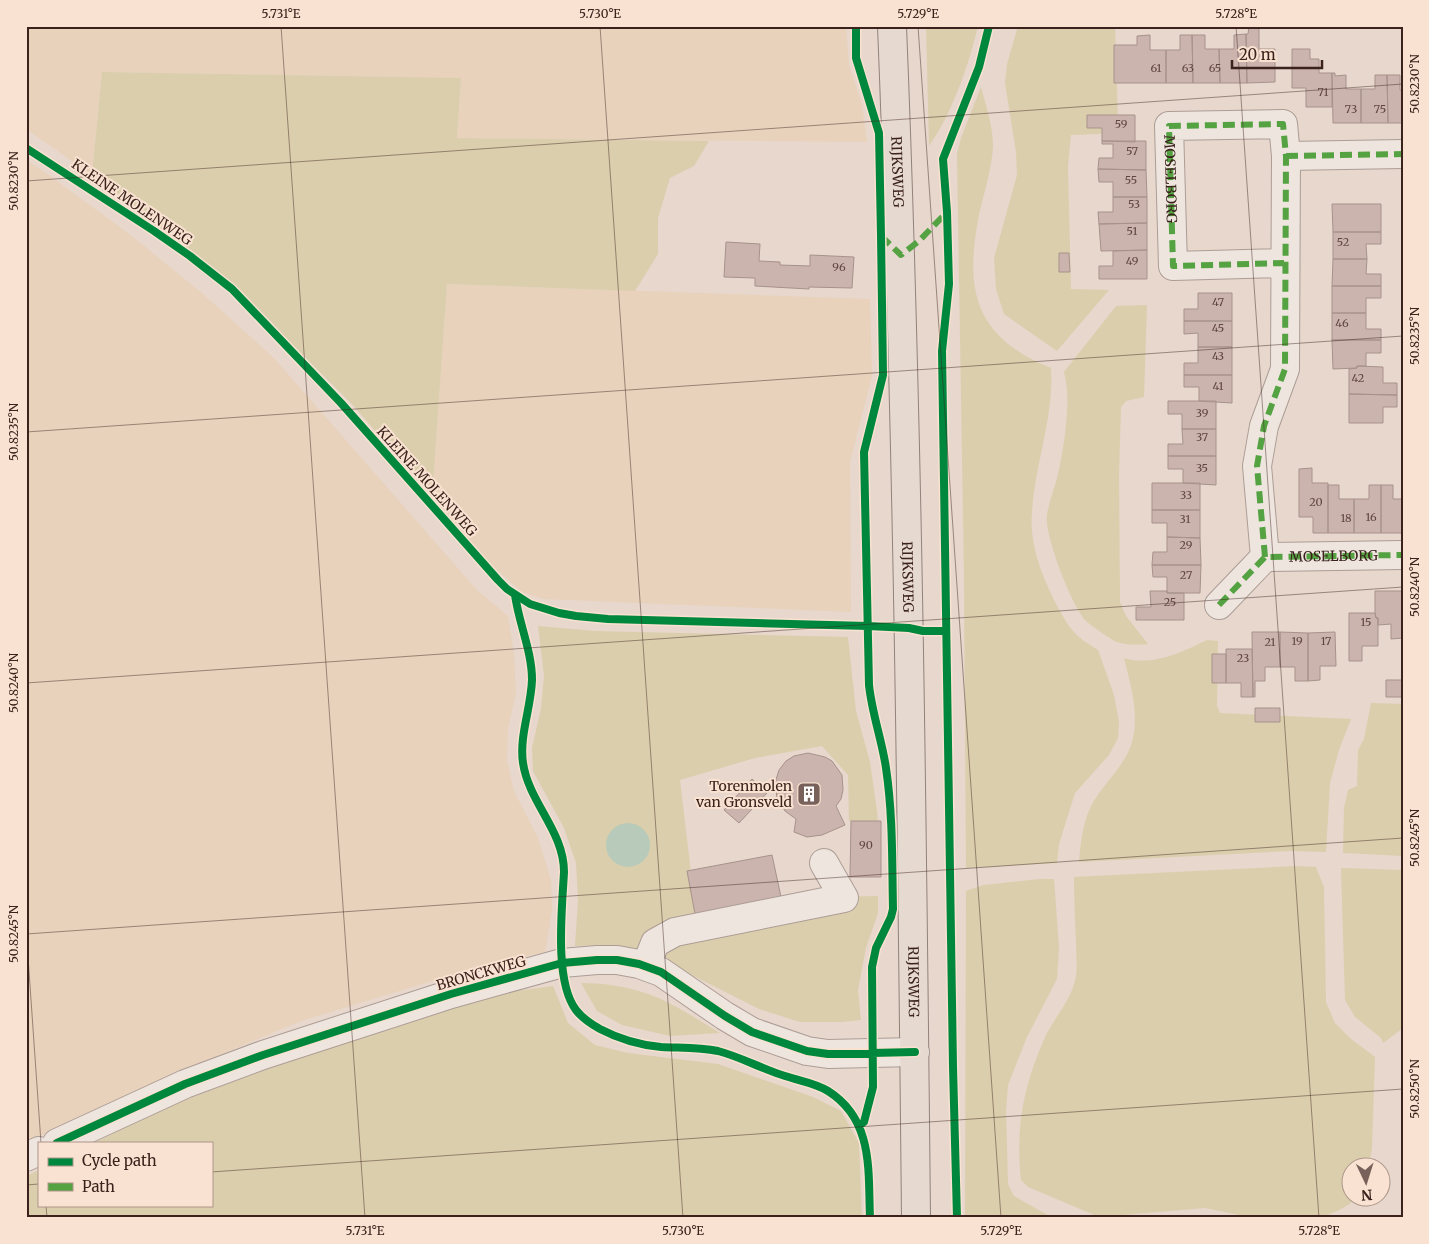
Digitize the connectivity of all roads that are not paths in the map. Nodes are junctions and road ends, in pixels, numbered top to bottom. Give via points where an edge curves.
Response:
1 (892, 26) edge
2 (1403, 154) edge
3 (1286, 156) junction
4 (1284, 263) junction
5 (1403, 555) edge
6 (1265, 557) junction
7 (1219, 605) dead end
8 (824, 863) dead end
9 (646, 966) junction
10 (915, 1052) junction
11 (59, 1142) edge
12 (38, 1151) edge
13 (26, 1157) edge
14 (916, 1218) edge

1 - 10 main road, RIJKSWEG via 902,275
2 - 3 street
3 - 4 street, MOSELBORG
3 - 4 street, MOSELBORG via 1283,124 1169,126 1173,266
4 - 6 street, MOSELBORG via 1286,369 1264,426 1257,466
5 - 6 street, MOSELBORG
6 - 7 street
8 - 9 street via 844,898 675,932 656,943
9 - 10 street, BRONCKWEG via 676,981 752,1032 806,1051 828,1054
9 - 11 street, BRONCKWEG via 617,960 562,964 451,994 220,1071
10 - 14 main road, RIJKSWEG
12 - 13 street

